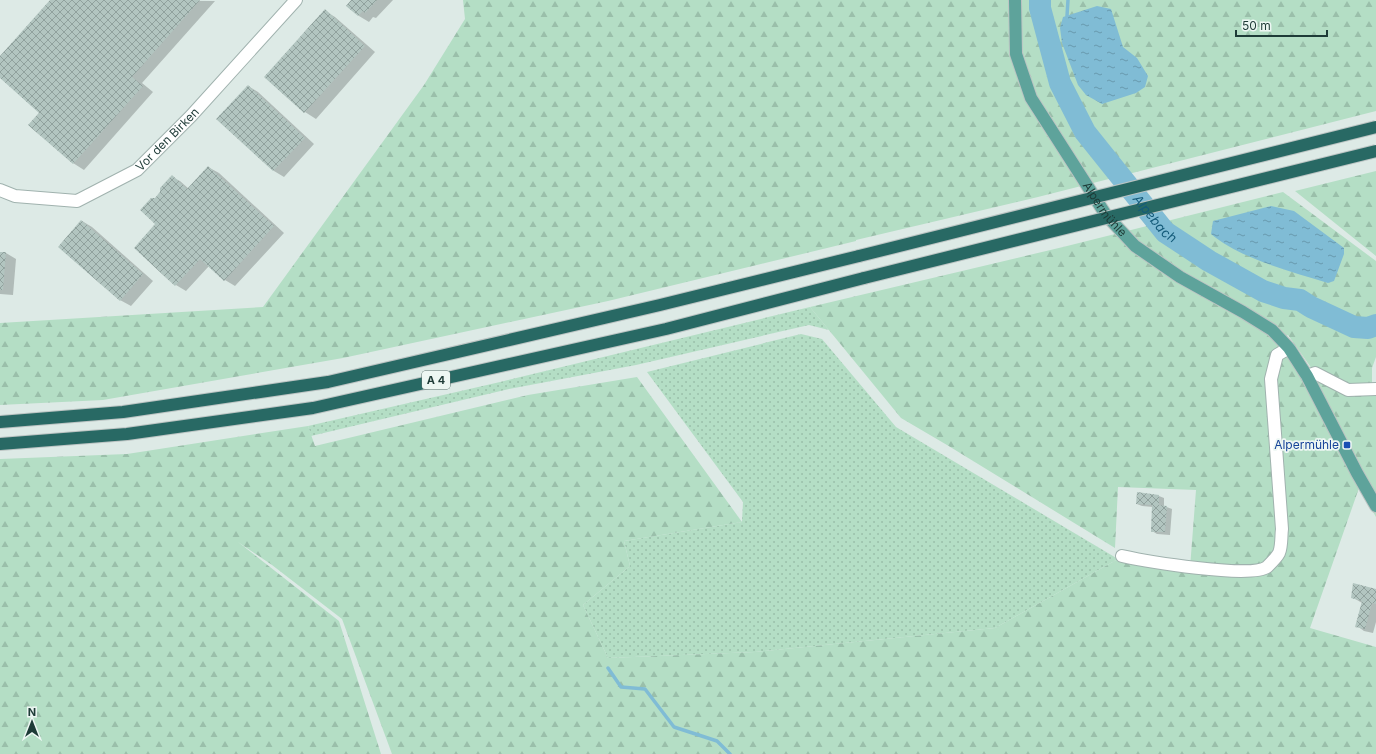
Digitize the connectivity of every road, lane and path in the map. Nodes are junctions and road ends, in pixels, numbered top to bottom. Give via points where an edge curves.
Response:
1 (296, 0) edge
2 (1015, 0) edge
3 (1376, 127) edge
4 (1376, 151) edge
5 (0, 190) edge
6 (1289, 348) junction
7 (1307, 376) junction
8 (1376, 389) edge
9 (0, 422) edge
10 (0, 444) edge
11 (1376, 506) edge
12 (1122, 556) dead end

1 - 5 street, Vor den Birken via 191,116 137,170 77,201 16,196
2 - 6 main road, Alpermühle via 1016,54 1031,98 1106,215 1136,246 1180,277 1272,330
3 - 9 highway, A 4, bridge via 660,305 328,382 123,412
4 - 10 highway, A 4, bridge via 666,329 313,408 127,434
6 - 7 main road, Alpermühle
6 - 12 street via 1277,355 1271,379 1282,528 1278,553 1266,568 1251,572 1200,568
7 - 8 street via 1315,373 1348,390
7 - 11 main road, Alpermühle

